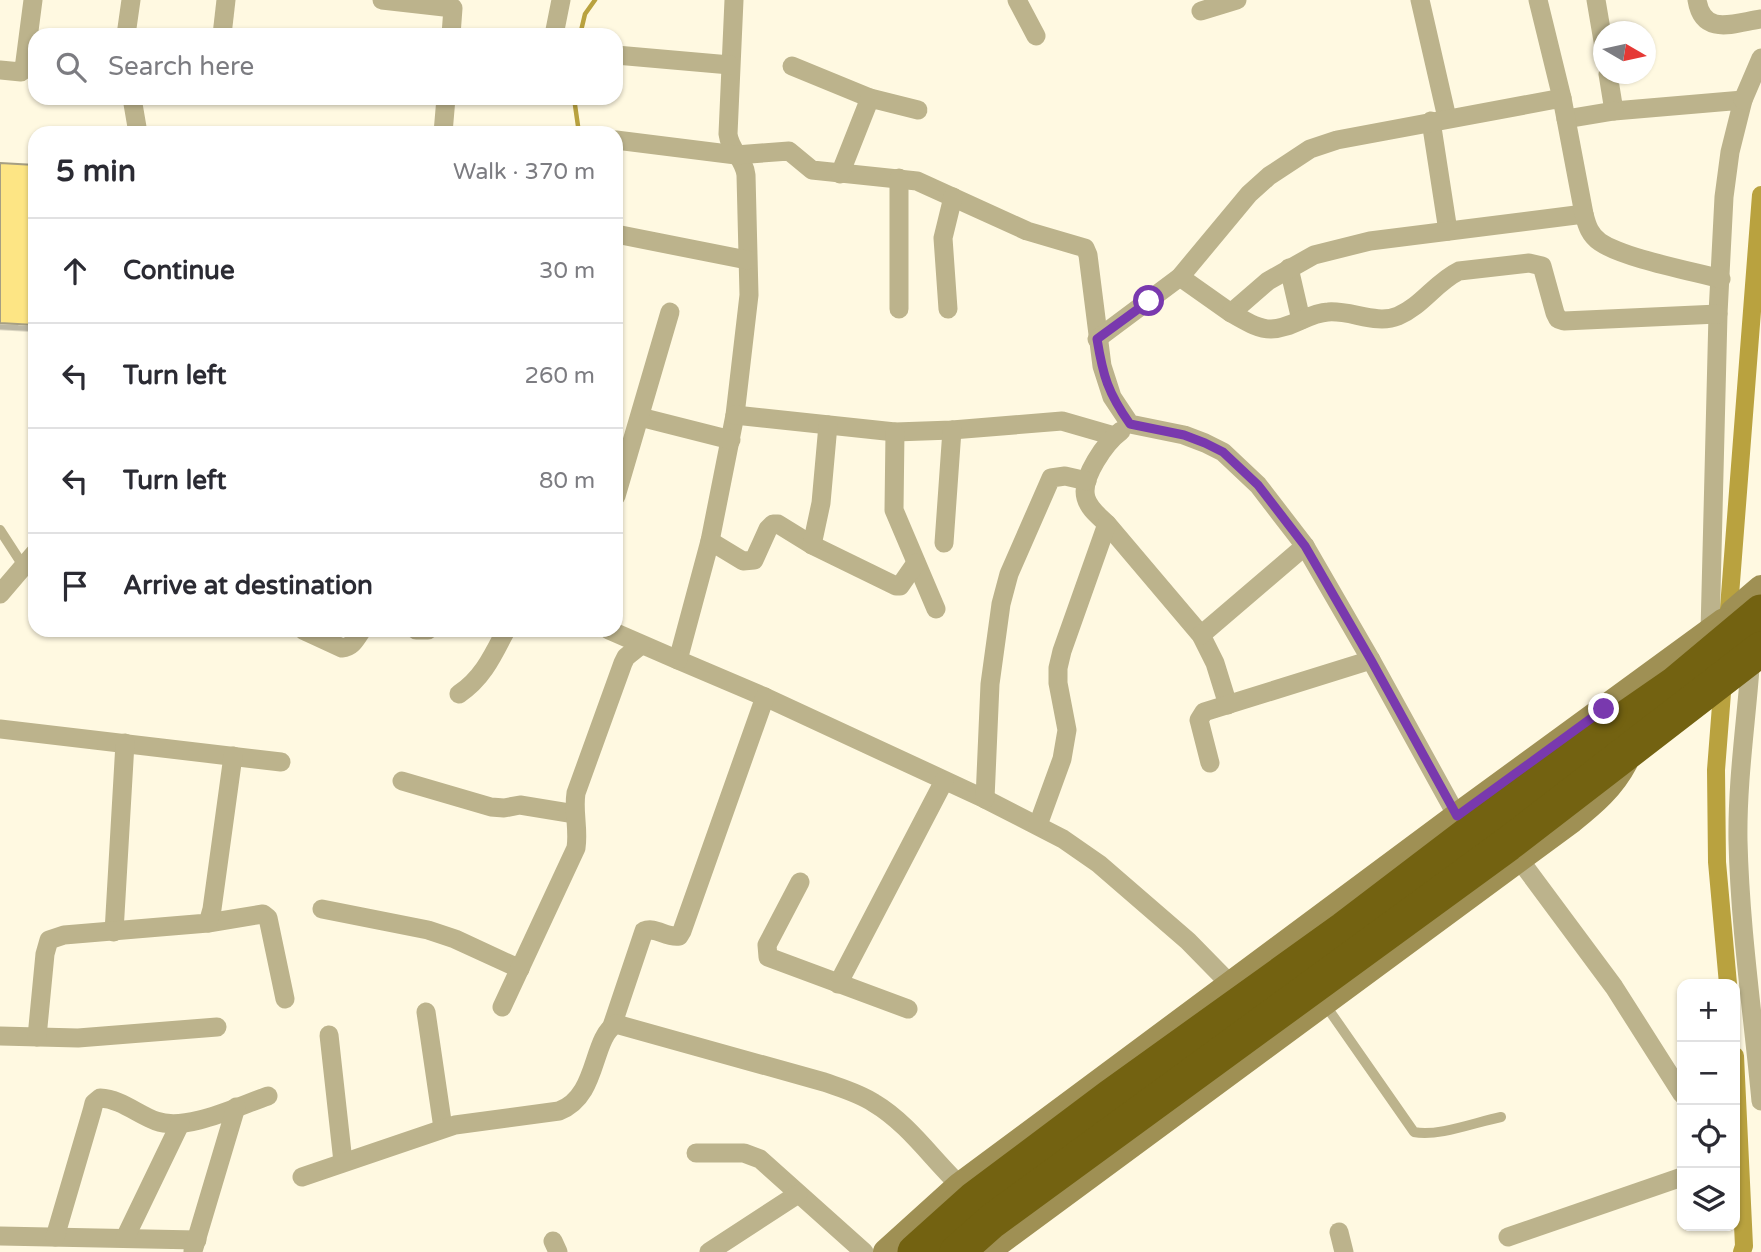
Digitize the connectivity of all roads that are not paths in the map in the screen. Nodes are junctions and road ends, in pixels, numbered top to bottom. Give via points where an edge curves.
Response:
1 (33, 0) edge
2 (131, 0) edge
3 (226, 0) edge
4 (382, 0) edge
5 (561, 0) edge
6 (734, 0) edge
7 (1017, 0) edge
8 (1237, 0) edge
9 (1420, 0) edge
10 (1538, 0) edge
11 (1596, 0) edge
12 (1697, 0) edge
13 (454, 4) edge
14 (1201, 11) dead end
15 (1761, 19) edge
16 (1600, 21) edge
17 (29, 28) edge
18 (128, 28) edge
19 (223, 28) edge
20 (452, 28) edge
21 (555, 28) edge
22 (1035, 37) dead end
23 (28, 38) edge
24 (623, 56) edge
25 (1761, 58) edge
26 (730, 65) junction
27 (792, 66) dead end
28 (0, 70) edge
29 (1610, 84) edge
30 (870, 97) junction
31 (1562, 98) junction
32 (1743, 100) junction
33 (133, 105) edge
34 (445, 105) edge
35 (918, 110) dead end
36 (1614, 111) junction
37 (1566, 119) junction
38 (1439, 120) junction
39 (137, 126) edge
40 (444, 126) edge
41 (623, 141) edge
42 (736, 155) junction
43 (840, 174) junction
44 (899, 178) junction
45 (953, 197) junction
46 (1584, 214) junction
47 (1448, 231) junction
48 (623, 235) edge
49 (747, 260) junction
50 (1289, 268) junction
51 (1180, 277) junction
52 (1721, 279) junction
53 (899, 309) dead end
54 (948, 309) dead end
55 (670, 312) dead end
56 (1231, 313) junction
57 (1718, 314) junction
58 (1301, 320) junction
59 (1097, 339) junction
60 (735, 415) junction
61 (640, 417) junction
62 (1130, 424) junction
63 (828, 425) junction
64 (952, 430) junction
65 (895, 432) junction
66 (1114, 436) junction
67 (731, 440) junction
68 (623, 473) edge
69 (1087, 481) junction
70 (1107, 524) junction
71 (0, 530) edge
72 (710, 541) junction
73 (944, 543) dead end
74 (812, 544) junction
75 (1305, 546) junction
76 (28, 558) edge
77 (28, 562) edge
78 (916, 564) junction
79 (0, 594) edge
80 (936, 609) dead end
81 (1739, 633) edge
82 (1201, 635) junction
83 (318, 637) edge
84 (358, 637) edge
85 (502, 637) edge
86 (623, 637) edge
87 (641, 645) junction
88 (678, 660) junction
89 (1371, 660) junction
90 (458, 694) dead end
91 (765, 697) junction
92 (1228, 705) junction
93 (0, 729) edge
94 (125, 743) junction
95 (1633, 748) junction
96 (233, 756) junction
97 (281, 762) dead end
98 (1210, 763) dead end
99 (402, 781) dead end
100 (944, 781) junction
101 (985, 799) junction
102 (575, 814) junction
103 (1457, 816) junction
104 (1038, 825) junction
105 (1519, 859) junction
106 (800, 882) dead end
107 (322, 909) dead end
108 (208, 923) junction
109 (114, 932) junction
110 (520, 969) junction
111 (838, 984) junction
112 (285, 999) dead end
113 (1246, 1002) junction
114 (1324, 1003) junction
115 (502, 1007) dead end
116 (908, 1009) dead end
117 (426, 1012) dead end
118 (612, 1026) junction
119 (218, 1027) dead end
120 (329, 1035) dead end
121 (0, 1036) edge
122 (37, 1037) junction
123 (1677, 1086) edge
124 (268, 1096) dead end
125 (1761, 1101) edge
126 (236, 1107) junction
127 (1501, 1117) dead end
128 (180, 1124) junction
129 (443, 1128) junction
130 (695, 1153) dead end
131 (343, 1163) junction
132 (302, 1177) dead end
133 (1677, 1179) edge
134 (967, 1192) junction
135 (798, 1194) junction
136 (1339, 1232) dead end
137 (0, 1236) edge
138 (55, 1237) junction
139 (1508, 1237) dead end
140 (125, 1238) junction
141 (195, 1246) edge
142 (709, 1252) edge
143 (864, 1252) edge
144 (886, 1252) edge
145 (915, 1252) edge
146 (957, 1252) edge
147 (986, 1252) edge
148 (1343, 1252) edge

1 - 17 street
2 - 18 street
3 - 19 street
4 - 13 street
5 - 21 street
6 - 26 street
7 - 22 street
8 - 14 street
9 - 38 street
10 - 31 street
11 - 16 street
12 - 15 street via 1707,22 1720,25
13 - 20 street
23 - 28 street via 22,72
24 - 26 street
25 - 32 street
26 - 42 street via 728,134
27 - 30 street
29 - 36 street
30 - 35 street
30 - 43 street
31 - 37 street
31 - 38 street
32 - 36 street
32 - 52 street via 1724,197
33 - 39 street
34 - 40 street
36 - 37 street
37 - 46 street
38 - 47 street
38 - 51 street via 1310,149 1249,194
41 - 42 street
42 - 43 street via 784,150 812,170
42 - 49 street via 743,161 746,175
43 - 44 street
44 - 45 street
44 - 53 street
45 - 54 street via 943,238
45 - 59 street via 1027,231 1085,248
46 - 47 street
46 - 52 street via 1588,229 1608,247
47 - 50 street via 1339,248
48 - 49 street
49 - 60 street via 747,317
50 - 56 street
50 - 58 street
51 - 56 street
51 - 59 street
52 - 57 street
55 - 61 street
56 - 58 street via 1268,329
57 - 58 street via 1564,321 1555,313 1542,265 1529,263 1459,271 1396,317 1327,312
57 - 81 street
59 - 62 street via 1112,397
60 - 63 street
60 - 67 street
61 - 67 street
61 - 68 street
62 - 66 street
62 - 75 street via 1184,435 1223,452 1258,485
63 - 65 street
63 - 74 street
64 - 65 street
64 - 66 street via 1052,420
64 - 73 street
65 - 78 street via 894,510
66 - 69 street
67 - 72 street
69 - 70 street via 1086,500
69 - 101 street via 1051,478 1009,574 992,662
70 - 82 street
70 - 104 street via 1058,668 1065,743
71 - 76 lane
72 - 74 street via 748,562 754,560 773,524
72 - 88 street
74 - 78 street via 896,586 901,586
75 - 82 street
75 - 89 street
77 - 79 street
78 - 80 street
81 - 95 highway
81 - 103 street
81 - 113 highway
81 - 125 street via 1738,841
82 - 92 street
83 - 84 street via 342,648
85 - 90 street via 478,679
86 - 87 street
87 - 88 street
87 - 102 street via 623,663 576,793
88 - 91 street
89 - 92 street
89 - 103 street
91 - 100 street
91 - 118 street via 682,931 674,937 644,931
92 - 98 street via 1204,712 1199,720
93 - 94 street
94 - 96 street
94 - 109 street
95 - 105 street via 1616,779 1597,800
95 - 113 highway via 1508,844
96 - 97 street
96 - 108 street
99 - 102 street via 491,807 520,805
100 - 101 street
100 - 111 street
101 - 104 street
102 - 110 street via 576,848
103 - 113 street
104 - 113 street via 1099,864 1195,948
105 - 114 street
105 - 123 street via 1614,987
106 - 111 street via 767,945 768,957
107 - 110 street via 428,930
108 - 109 street
108 - 112 street via 263,914 268,918
109 - 122 street via 49,940
110 - 115 street
111 - 116 street
113 - 134 highway
113 - 146 highway
114 - 127 lane via 1414,1132 1430,1133
114 - 147 street
117 - 129 street
118 - 129 street via 582,1092 570,1107
118 - 134 street via 638,1029 855,1093 895,1118
119 - 122 street
120 - 131 street
121 - 122 street
124 - 126 street
126 - 128 street
126 - 141 street
128 - 138 street via 154,1121 100,1098 92,1111
128 - 140 street
129 - 131 street
130 - 135 street via 754,1155
131 - 132 street
133 - 139 street
134 - 144 street
134 - 145 highway
135 - 142 street
135 - 143 street
136 - 148 street
137 - 138 street
138 - 140 street
140 - 141 street

